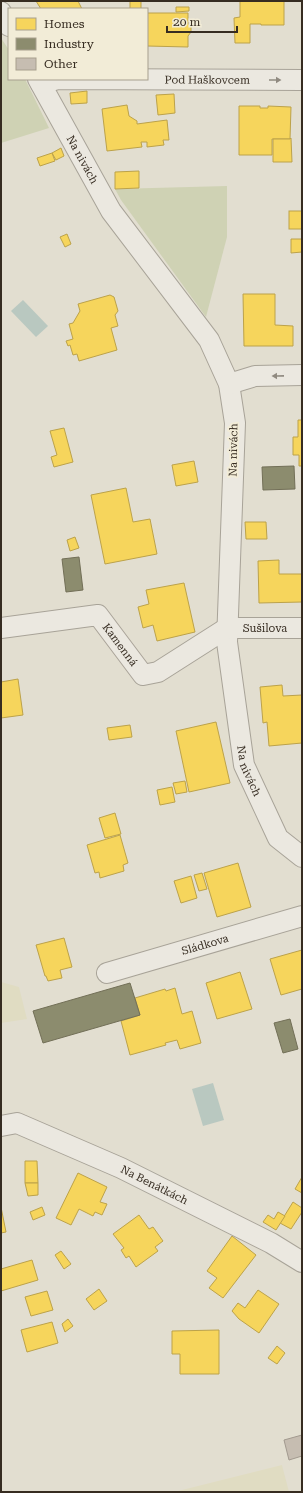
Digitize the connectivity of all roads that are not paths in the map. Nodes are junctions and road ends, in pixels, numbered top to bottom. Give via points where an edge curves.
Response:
1 (1, 12) edge
2 (8, 24) edge
3 (302, 80) edge
4 (40, 82) edge
5 (302, 375) edge
6 (229, 384) junction
7 (1, 628) edge
8 (227, 628) junction
9 (302, 628) edge
10 (302, 857) edge
11 (302, 916) edge
12 (107, 973) dead end
13 (1, 1126) edge
14 (302, 1262) edge

1 - 2 street
4 -> 3 street, Pod Haškovcem
4 - 6 street, Na nivách via 111,211 209,340
5 -> 6 street via 255,376
6 - 8 street, Na nivách via 235,423
7 - 8 street, Kamenná via 98,616 143,675 158,672
8 - 9 street, Sušilova
8 - 10 street, Na nivách via 244,766 278,838
11 - 12 street, Sládkova
13 - 14 street, Na Benátkách via 17,1124 121,1168 271,1243

